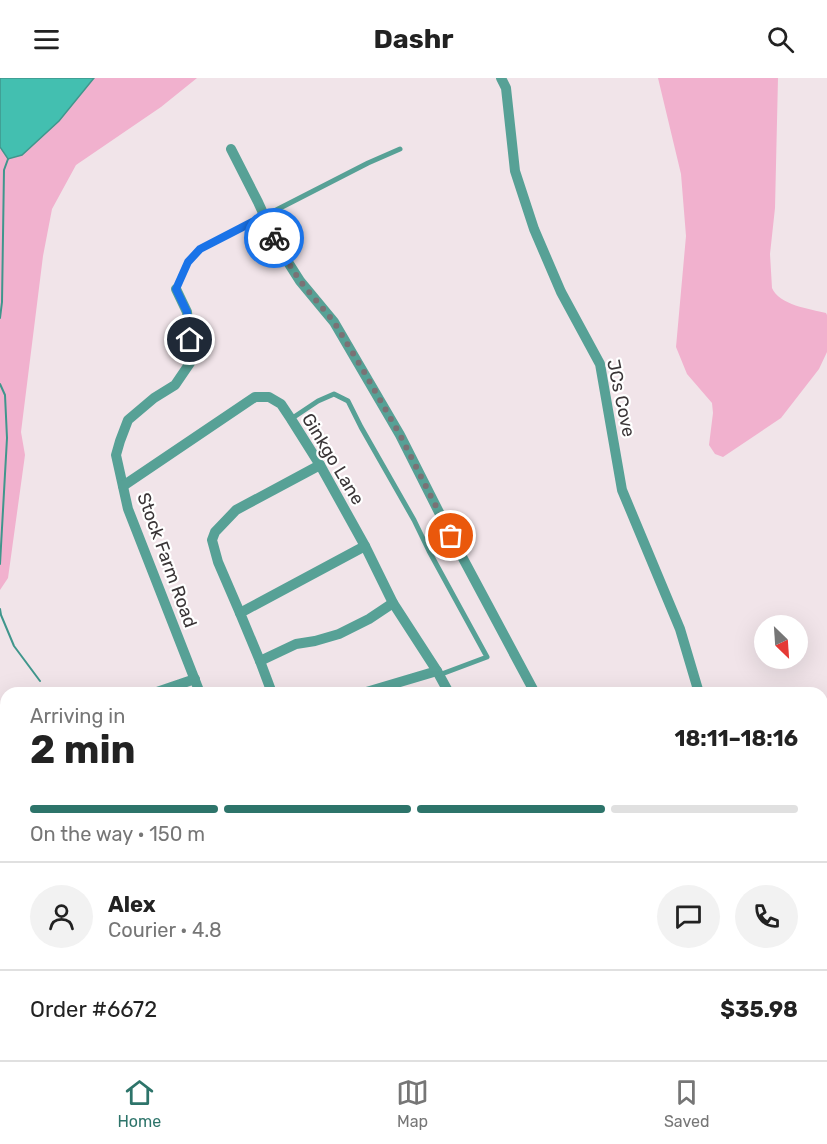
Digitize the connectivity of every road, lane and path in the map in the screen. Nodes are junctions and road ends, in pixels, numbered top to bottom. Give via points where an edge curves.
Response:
1 (501, 78) edge
2 (231, 149) dead end
3 (400, 149) dead end
4 (264, 216) junction
5 (176, 289) joint
6 (291, 419) junction
7 (320, 465) junction
8 (123, 486) junction
9 (365, 546) junction
10 (393, 603) junction
11 (240, 614) junction
12 (260, 661) junction
13 (438, 673) junction
14 (195, 679) junction
15 (172, 687) edge
16 (198, 687) edge
17 (270, 687) edge
18 (386, 687) edge
19 (446, 687) edge
20 (532, 687) edge
21 (697, 687) edge

1 - 21 street, JCs Cove via 506,88 515,171 534,230 561,292 600,364 622,490 680,628
2 - 4 street
3 - 4 lane
4 - 5 lane via 200,249 188,262
4 - 20 street via 279,248 334,322 395,426
5 - 8 street, Stock Farm Road via 187,312 190,363 175,385 128,420 116,455
6 - 7 street, Ginkgo Lane
6 - 8 street, Ginkgo Lane via 281,404 255,397
6 - 13 lane via 334,394 348,401 487,657
7 - 9 street, Ginkgo Lane
7 - 11 street via 236,510 215,532 212,540 218,562
8 - 14 street, Stock Farm Road via 128,509
9 - 10 street, Ginkgo Lane
9 - 11 street
10 - 12 street via 339,634 296,644
10 - 13 street, Ginkgo Lane
11 - 12 street
12 - 17 street
13 - 18 street
13 - 19 street, Ginkgo Lane
14 - 15 street
14 - 16 street, Stock Farm Road

